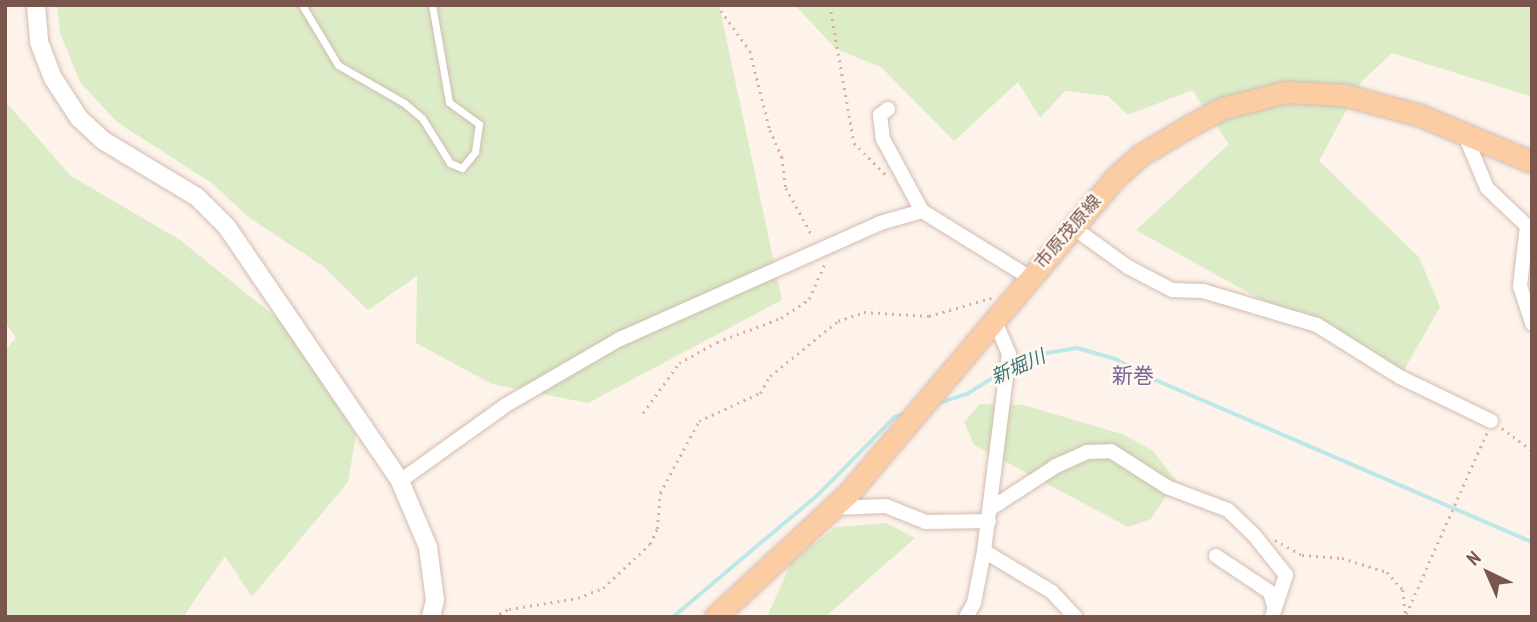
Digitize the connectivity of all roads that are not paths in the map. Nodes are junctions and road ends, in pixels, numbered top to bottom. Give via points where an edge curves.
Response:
1 (36, 5) edge
2 (302, 5) edge
3 (432, 5) edge
4 (888, 109) dead end
5 (1464, 133) junction
6 (1532, 162) edge
7 (922, 211) junction
8 (1071, 226) junction
9 (1530, 227) edge
10 (1029, 276) junction
11 (996, 324) junction
12 (1532, 324) edge
13 (1491, 421) road end
14 (400, 481) junction
15 (834, 508) junction
16 (990, 515) junction
17 (984, 551) junction
18 (1216, 556) dead end
19 (1273, 613) edge
20 (431, 617) edge
21 (715, 617) edge
22 (966, 617) edge
23 (1075, 617) edge

1 - 14 street via 39,42 53,78 79,118 114,148 197,197 226,228
2 - 3 lane via 338,65 413,110 450,163 463,168 475,152 479,124 449,102
4 - 7 street via 880,115 883,139
5 - 6 main road, 市原茂原線
5 - 8 main road, 市原茂原線 via 1344,94 1286,92 1250,100 1223,108 1139,156
5 - 9 street via 1487,188
7 - 10 street
7 - 14 street via 880,223 825,256 620,339 506,405
8 - 10 main road, 市原茂原線
8 - 13 street via 1128,267 1172,290 1203,291 1317,325 1400,377
9 - 12 street via 1520,286
10 - 11 main road, 市原茂原線
11 - 15 main road, 市原茂原線
11 - 16 street via 1009,354
14 - 20 street via 428,547 435,600
15 - 16 street via 886,506 926,522
15 - 21 main road, 市原茂原線
16 - 17 street
16 - 19 street via 1066,461 1087,452 1111,451 1167,487 1228,510 1254,535 1286,575
17 - 22 street via 974,603
17 - 23 street via 1052,592
18 - 19 street via 1270,592

